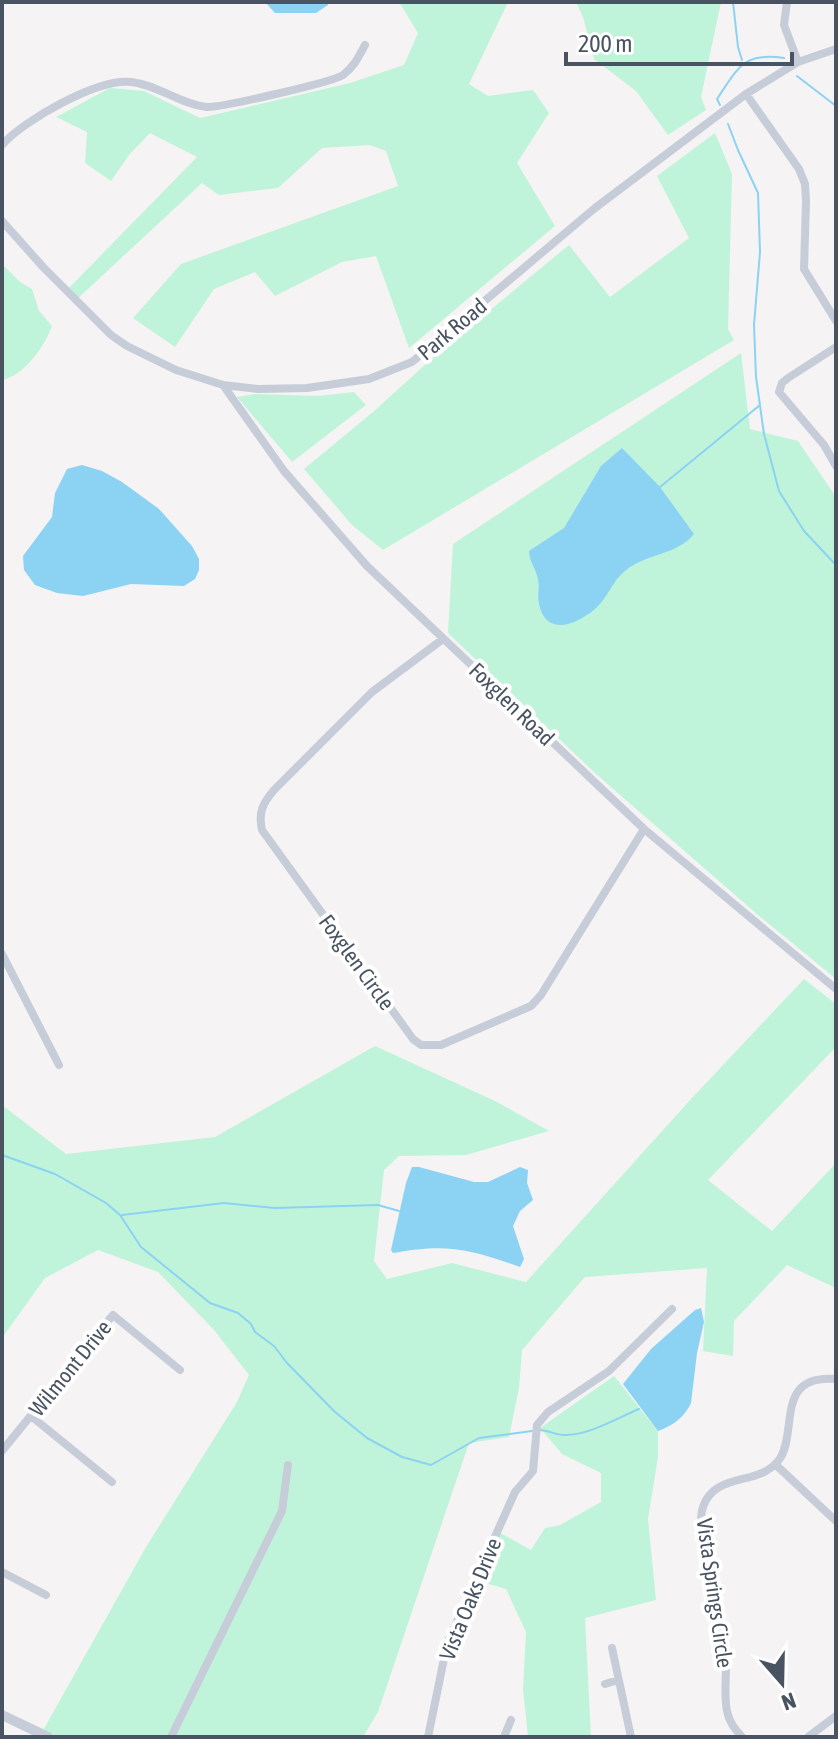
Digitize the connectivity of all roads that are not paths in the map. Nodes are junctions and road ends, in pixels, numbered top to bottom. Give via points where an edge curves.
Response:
1 (787, 2) edge
2 (365, 45) dead end
3 (836, 49) edge
4 (798, 62) junction
5 (746, 94) junction
6 (2, 145) edge
7 (2, 221) edge
8 (836, 321) edge
9 (836, 347) edge
10 (223, 385) junction
11 (836, 466) edge
12 (443, 639) junction
13 (644, 829) junction
14 (2, 954) edge
15 (836, 989) edge
16 (59, 1065) dead end
17 (672, 1309) dead end
18 (180, 1370) dead end
19 (836, 1379) edge
20 (31, 1416) junction
21 (2, 1451) edge
22 (775, 1464) junction
23 (288, 1465) dead end
24 (112, 1482) dead end
25 (836, 1521) edge
26 (2, 1572) edge
27 (46, 1595) dead end
28 (612, 1648) dead end
29 (618, 1680) junction
30 (605, 1684) dead end
31 (2, 1715) edge
32 (836, 1716) edge
33 (511, 1720) dead end
34 (48, 1737) edge
35 (171, 1737) edge
36 (428, 1737) edge
37 (504, 1737) edge
38 (631, 1737) edge
39 (742, 1737) edge
40 (808, 1737) edge

1 - 4 street via 784,25
2 - 6 street via 355,63 337,78 225,105 195,105 130,82 104,84 31,120
3 - 4 street, Park Road
4 - 5 street, Park Road
5 - 8 street via 805,184 804,269
5 - 10 street, Park Road via 595,208 412,362 369,379 319,386
7 - 10 street, Park Road via 119,341 176,370
9 - 11 street via 788,378 779,392
10 - 12 street, Foxglen Road via 284,471 341,538
12 - 13 street, Foxglen Road
12 - 13 street, Foxglen Circle via 372,692 274,790 259,817 262,830 413,1039 421,1045 441,1045 531,1006
13 - 15 street, Foxglen Road
14 - 16 street
17 - 36 street, Vista Oaks Drive via 609,1371 537,1425 533,1471 515,1492 447,1644
18 - 20 street, Wilmont Drive via 113,1315
19 - 22 street via 815,1381 794,1399 785,1446
20 - 21 street, Wilmont Drive
20 - 24 street
22 - 25 street
22 - 39 street, Vista Springs Circle via 759,1475 715,1488 701,1519 726,1654 726,1710
23 - 35 street via 282,1511
26 - 27 street
28 - 29 street
29 - 30 street
29 - 38 street
31 - 34 street
32 - 40 street
33 - 37 street

